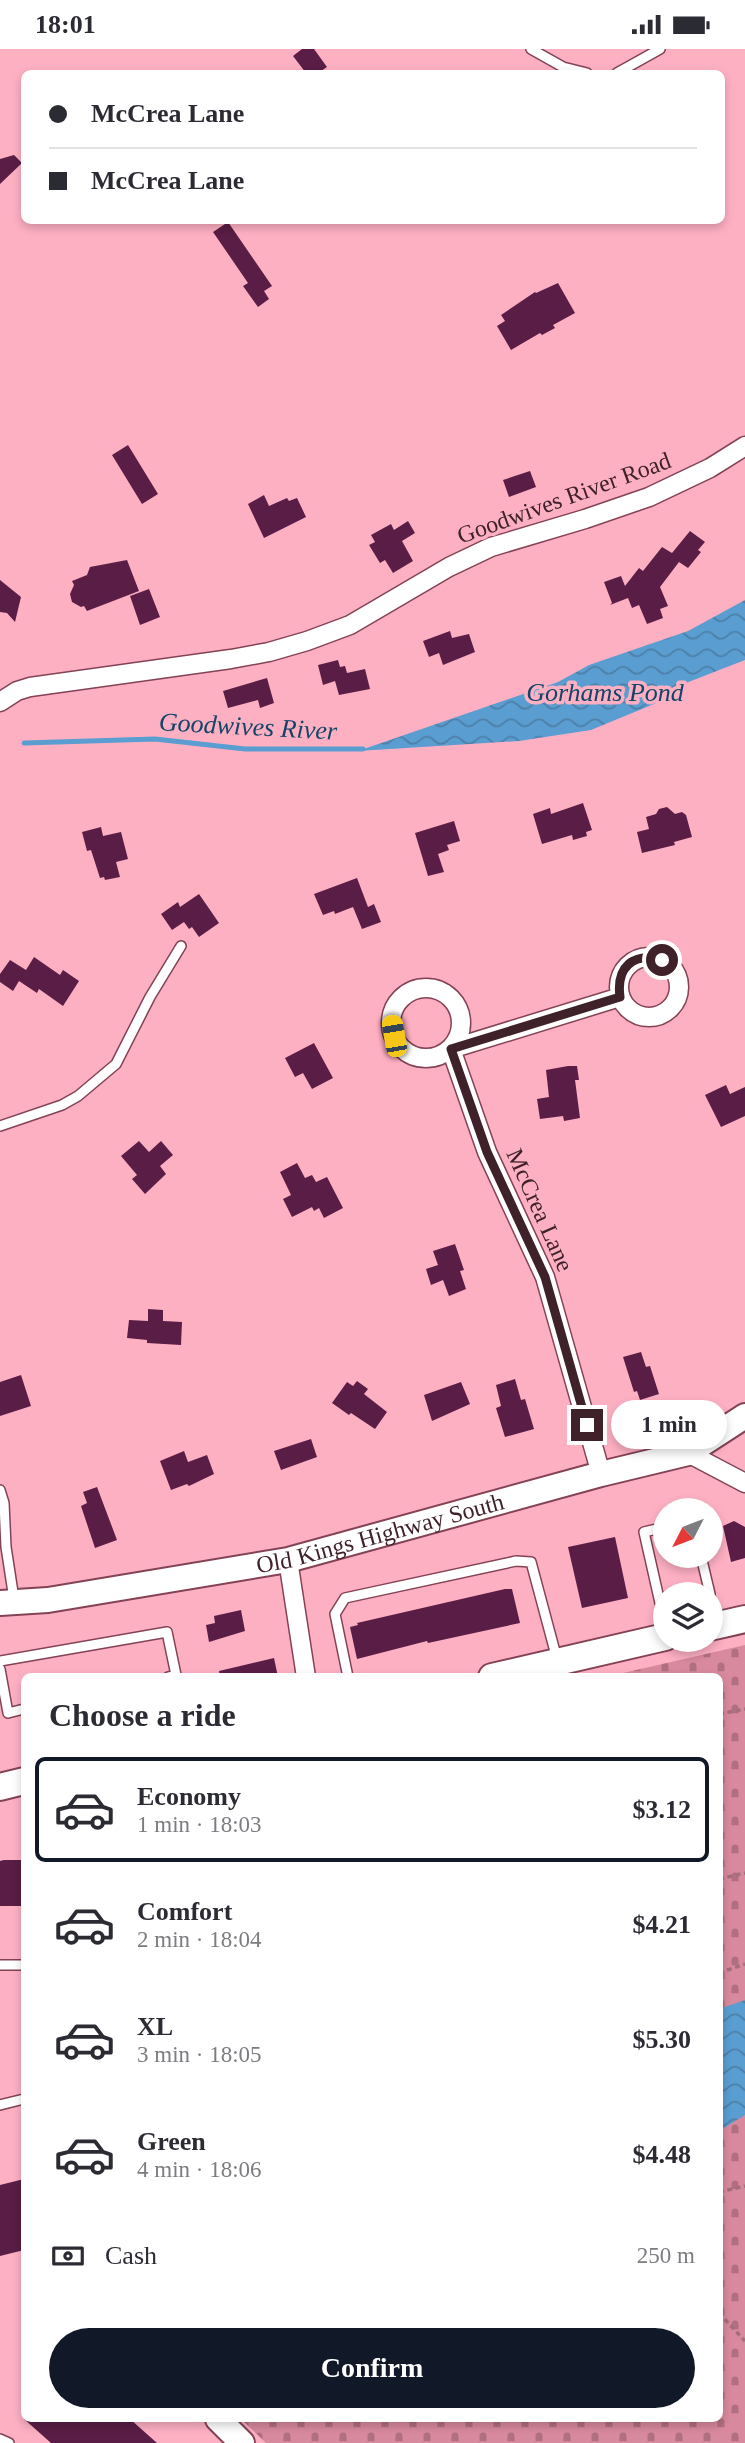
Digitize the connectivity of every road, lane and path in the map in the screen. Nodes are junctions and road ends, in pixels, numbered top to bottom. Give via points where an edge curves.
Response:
1 (531, 49) edge
2 (660, 49) edge
3 (575, 70) edge
4 (622, 70) edge
5 (745, 446) edge
6 (0, 702) edge
7 (181, 946) dead end
8 (620, 997) dead end
9 (451, 1049) junction
10 (0, 1126) edge
11 (745, 1416) edge
12 (688, 1453) junction
13 (601, 1474) junction
14 (745, 1483) edge
15 (0, 1490) edge
16 (653, 1530) edge
17 (288, 1560) junction
18 (655, 1582) edge
19 (7, 1602) edge
20 (745, 1619) edge
21 (723, 1625) edge
22 (653, 1640) edge
23 (0, 1661) edge
24 (558, 1661) junction
25 (0, 1669) edge
26 (176, 1673) edge
27 (305, 1673) edge
28 (347, 1673) edge
29 (508, 1673) edge
30 (745, 1709) edge
31 (21, 1710) edge
32 (723, 1713) edge
33 (21, 1782) edge
34 (0, 1787) edge
35 (745, 1873) edge
36 (723, 1878) edge
37 (745, 1964) edge
38 (0, 1965) edge
39 (21, 1965) edge
40 (723, 1972) edge
41 (21, 2100) edge
42 (0, 2105) edge
43 (745, 2186) edge
44 (723, 2191) edge
45 (723, 2317) edge
46 (745, 2341) edge
47 (221, 2422) edge
48 (0, 2439) edge
49 (9, 2443) edge
50 (242, 2443) edge

1 - 3 lane
2 - 4 lane
5 - 6 street, Goodwives River Road via 649,496 491,547 350,625 307,641 231,659 30,687
7 - 10 lane via 116,1064 62,1105
8 - 9 street
9 - 9 street via 462,1024 459,1010 448,996 427,988 402,998 391,1022 401,1048 426,1059
9 - 13 street, McCrea Lane via 487,1152 545,1277
11 - 12 street, Old Kings Highway South
12 - 13 street, Old Kings Highway South
12 - 14 street
13 - 17 street, Old Kings Highway South
15 - 19 lane
16 - 18 lane via 644,1532
17 - 19 street, Old Kings Highway South via 48,1600
17 - 27 street
20 - 21 main road
22 - 24 main road
23 - 26 lane via 167,1632
24 - 28 lane via 531,1562 516,1561 345,1598 335,1614
24 - 29 main road
25 - 31 lane via 8,1713
30 - 32 path
33 - 34 main road
35 - 36 path
37 - 40 path
38 - 39 lane
41 - 42 lane
43 - 44 path
45 - 46 path
47 - 50 street
48 - 49 lane

